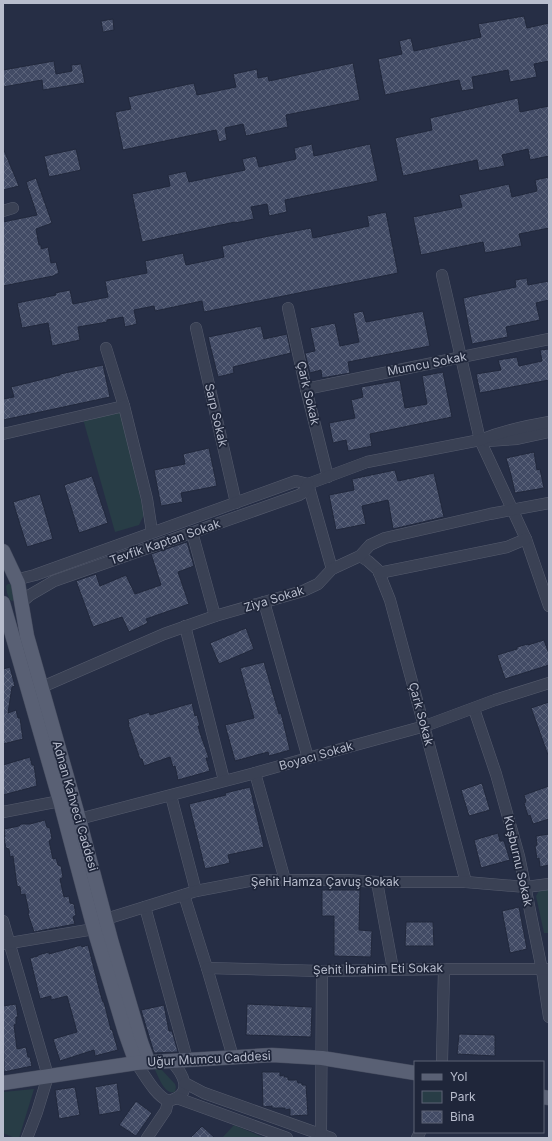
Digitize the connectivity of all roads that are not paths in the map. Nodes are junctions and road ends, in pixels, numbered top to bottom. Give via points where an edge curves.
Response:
1 (442, 275) dead end
2 (288, 308) dead end
3 (196, 328) dead end
4 (549, 339) edge
5 (106, 348) dead end
6 (461, 357) junction
7 (306, 388) junction
8 (124, 406) junction
9 (549, 422) edge
10 (549, 432) edge
11 (3, 434) edge
12 (480, 440) junction
13 (328, 477) junction
14 (308, 484) junction
15 (236, 503) junction
16 (549, 503) edge
17 (512, 510) junction
18 (152, 532) junction
19 (192, 532) junction
20 (526, 539) junction
21 (3, 551) edge
22 (360, 556) junction
23 (332, 569) junction
24 (379, 573) junction
25 (9, 577) edge
26 (264, 602) junction
27 (21, 603) junction
28 (549, 606) edge
29 (4, 607) edge
30 (215, 616) junction
31 (186, 626) junction
32 (549, 682) edge
33 (42, 687) junction
34 (474, 708) junction
35 (425, 726) junction
36 (308, 758) junction
37 (255, 773) junction
38 (224, 780) junction
39 (171, 796) junction
40 (60, 801) junction
41 (3, 812) edge
42 (79, 819) junction
43 (284, 880) junction
44 (376, 882) junction
45 (466, 882) junction
46 (549, 884) edge
47 (526, 887) junction
48 (196, 891) junction
49 (184, 895) junction
50 (145, 907) junction
51 (106, 920) junction
52 (3, 921) edge
53 (94, 929) junction
54 (6, 944) edge
55 (207, 968) junction
56 (444, 968) junction
57 (393, 969) junction
58 (545, 969) edge
59 (322, 971) junction
60 (549, 1018) edge
61 (233, 1057) junction
62 (322, 1058) junction
63 (187, 1059) junction
64 (170, 1060) junction
65 (442, 1061) edge
66 (142, 1062) junction
67 (414, 1073) edge
68 (48, 1076) junction
69 (3, 1083) edge
70 (185, 1083) junction
71 (173, 1099) junction
72 (324, 1137) edge
73 (27, 1138) edge
74 (147, 1138) edge
75 (287, 1138) edge

1 - 6 street
2 - 7 street, Çark Sokak
3 - 15 street, Sarp Sokak
4 - 6 street, Mumcu Sokak
5 - 8 street
6 - 7 street, Mumcu Sokak
6 - 12 street
7 - 13 street, Çark Sokak
8 - 11 street
8 - 18 street via 147,499
9 - 12 street, Tevfik Kaptan Sokak via 519,427
10 - 12 street, Tevfik Kaptan Sokak via 516,439
12 - 13 street, Tevfik Kaptan Sokak via 367,462
12 - 17 street
13 - 14 street, Tevfik Kaptan Sokak
14 - 15 street, Tevfik Kaptan Sokak via 296,481
14 - 19 street, Tevfik Kaptan Sokak via 299,495
14 - 23 street
15 - 18 street, Tevfik Kaptan Sokak
16 - 17 street, Ziya Sokak
17 - 20 street
17 - 22 street, Ziya Sokak via 384,538 370,545
18 - 25 street, Tevfik Kaptan Sokak via 35,575 23,578
19 - 27 street, Tevfik Kaptan Sokak via 54,581
19 - 30 street
20 - 24 street via 507,547
20 - 28 street
21 - 25 main road, Adnan Kahveci Caddesi
22 - 23 street, Ziya Sokak
22 - 24 street, Çark Sokak
23 - 26 street, Ziya Sokak via 318,584
24 - 35 street, Çark Sokak via 390,600
25 - 27 main road, Adnan Kahveci Caddesi via 20,593
26 - 30 street, Ziya Sokak
26 - 36 street
27 - 29 main road via 16,607
27 - 33 main road, Adnan Kahveci Caddesi via 27,636
29 - 40 main road, Adnan Kahveci Caddesi
30 - 31 street, Ziya Sokak
31 - 33 street, Ziya Sokak
31 - 38 street
32 - 34 street, Boyacı Sokak
33 - 42 main road, Adnan Kahveci Caddesi
34 - 35 street, Boyacı Sokak
34 - 47 street, Kuşburnu Sokak via 506,810
35 - 36 street, Boyacı Sokak
35 - 45 street, Çark Sokak
36 - 37 street, Boyacı Sokak
37 - 38 street, Boyacı Sokak
37 - 43 street
38 - 39 street, Boyacı Sokak
39 - 42 street, Boyacı Sokak
39 - 48 street
40 - 41 street
40 - 53 main road, Adnan Kahveci Caddesi
42 - 51 main road, Adnan Kahveci Caddesi
43 - 44 street, Şehit Hamza Çavuş Sokak
43 - 48 street, Şehit Hamza Çavuş Sokak via 254,880
44 - 45 street, Şehit Hamza Çavuş Sokak
44 - 57 street
45 - 47 street, Şehit Hamza Çavuş Sokak
46 - 47 street, Şehit Hamza Çavuş Sokak
47 - 58 street, Kuşburnu Sokak
48 - 49 street, Şehit Hamza Çavuş Sokak
49 - 50 street, Şehit Hamza Çavuş Sokak
49 - 55 street
50 - 51 street, Şehit Hamza Çavuş Sokak
50 - 63 street
51 - 66 main road, Adnan Kahveci Caddesi via 141,1042
52 - 54 street
53 - 54 street
53 - 66 main road, Adnan Kahveci Caddesi via 125,1032
54 - 68 street
55 - 59 street, Şehit İbrahim Eti Sokak
55 - 61 street
56 - 57 street, Şehit İbrahim Eti Sokak
56 - 58 street, Şehit İbrahim Eti Sokak
56 - 65 street
57 - 59 street, Şehit İbrahim Eti Sokak
58 - 60 street, Kuşburnu Sokak
59 - 62 street
61 - 62 main road, Uğur Mumcu Caddesi via 272,1055
61 - 63 main road, Uğur Mumcu Caddesi
62 - 67 main road, Uğur Mumcu Caddesi
62 - 72 street
63 - 64 main road, Uğur Mumcu Caddesi
64 - 66 main road, Uğur Mumcu Caddesi
64 - 70 street
66 - 68 main road, Uğur Mumcu Caddesi
66 - 71 street via 154,1089 160,1095
68 - 69 main road, Uğur Mumcu Caddesi
68 - 73 street
70 - 71 street via 183,1093
70 - 72 street via 204,1093
71 - 74 street
71 - 75 street

